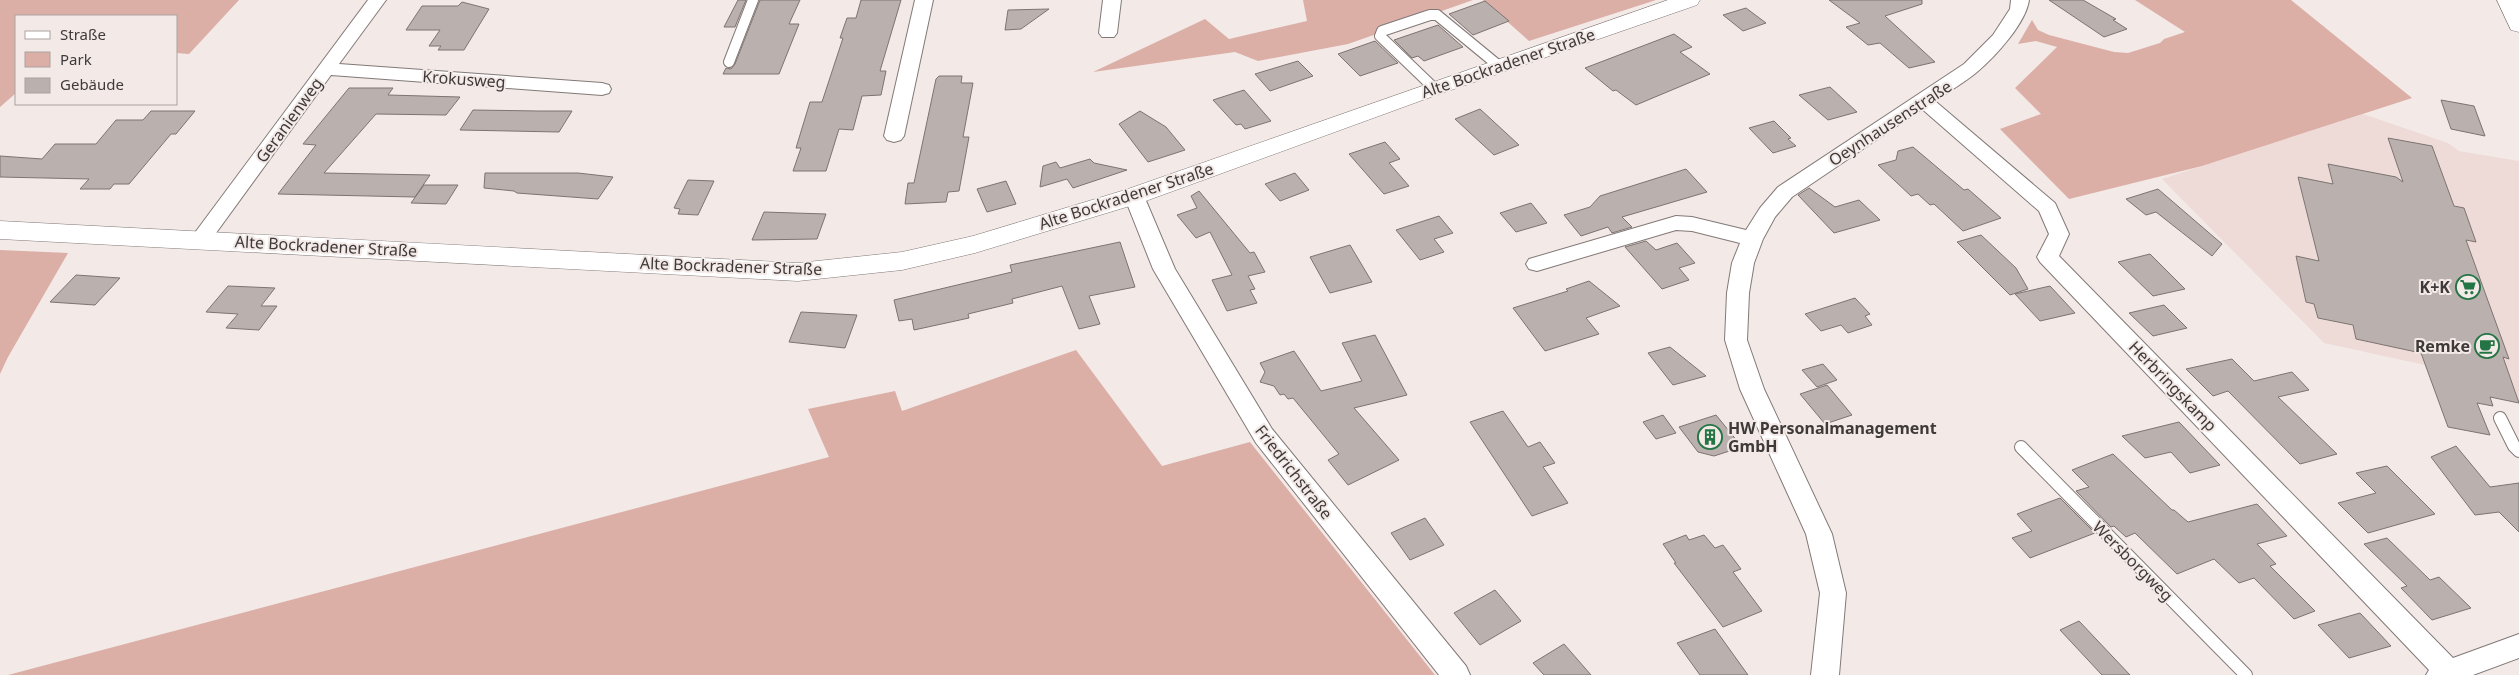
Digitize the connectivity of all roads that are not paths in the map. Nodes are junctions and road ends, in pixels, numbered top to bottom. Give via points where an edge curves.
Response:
1 (377, 0) edge
2 (753, 0) edge
3 (924, 0) edge
4 (1112, 0) edge
5 (1689, 0) edge
6 (2020, 0) edge
7 (2508, 0) edge
8 (2519, 26) edge
9 (1108, 33) dead end
10 (729, 62) dead end
11 (1499, 66) junction
12 (326, 69) junction
13 (1434, 88) junction
14 (602, 89) dead end
15 (1924, 101) junction
16 (894, 136) dead end
17 (1134, 196) junction
18 (0, 230) edge
19 (201, 239) junction
20 (1752, 239) junction
21 (1537, 264) dead end
22 (2500, 418) dead end
23 (2021, 447) dead end
24 (2519, 451) edge
25 (2519, 646) edge
26 (2444, 673) edge
27 (1456, 675) edge
28 (1825, 675) edge
29 (2246, 675) edge

1 - 12 street, Geranienweg
2 - 10 lane
3 - 16 street
4 - 9 street
5 - 11 street, Alte Bockradener Straße
6 - 15 street, Oeynhausenstraße via 2019,10 2000,38 1971,68
7 - 8 street
11 - 13 street, Alte Bockradener Straße
11 - 13 lane via 1437,15 1382,31 1380,36
12 - 14 street, Krokusweg
12 - 19 street, Geranienweg
13 - 17 street, Alte Bockradener Straße
15 - 20 street, Oeynhausenstraße via 1785,192
15 - 26 street, Herbringskamp via 2048,208 2059,234 2048,257
17 - 19 street, Alte Bockradener Straße via 976,244 902,261 798,272
17 - 27 street, Friedrichstraße via 1164,269 1264,436
18 - 19 street, Alte Bockradener Straße
20 - 21 street via 1676,223
20 - 28 street, Oeynhausenstraße via 1738,293 1736,340 1752,389 1819,534 1833,593
22 - 24 lane
23 - 29 lane, Wersborgweg
25 - 26 street

